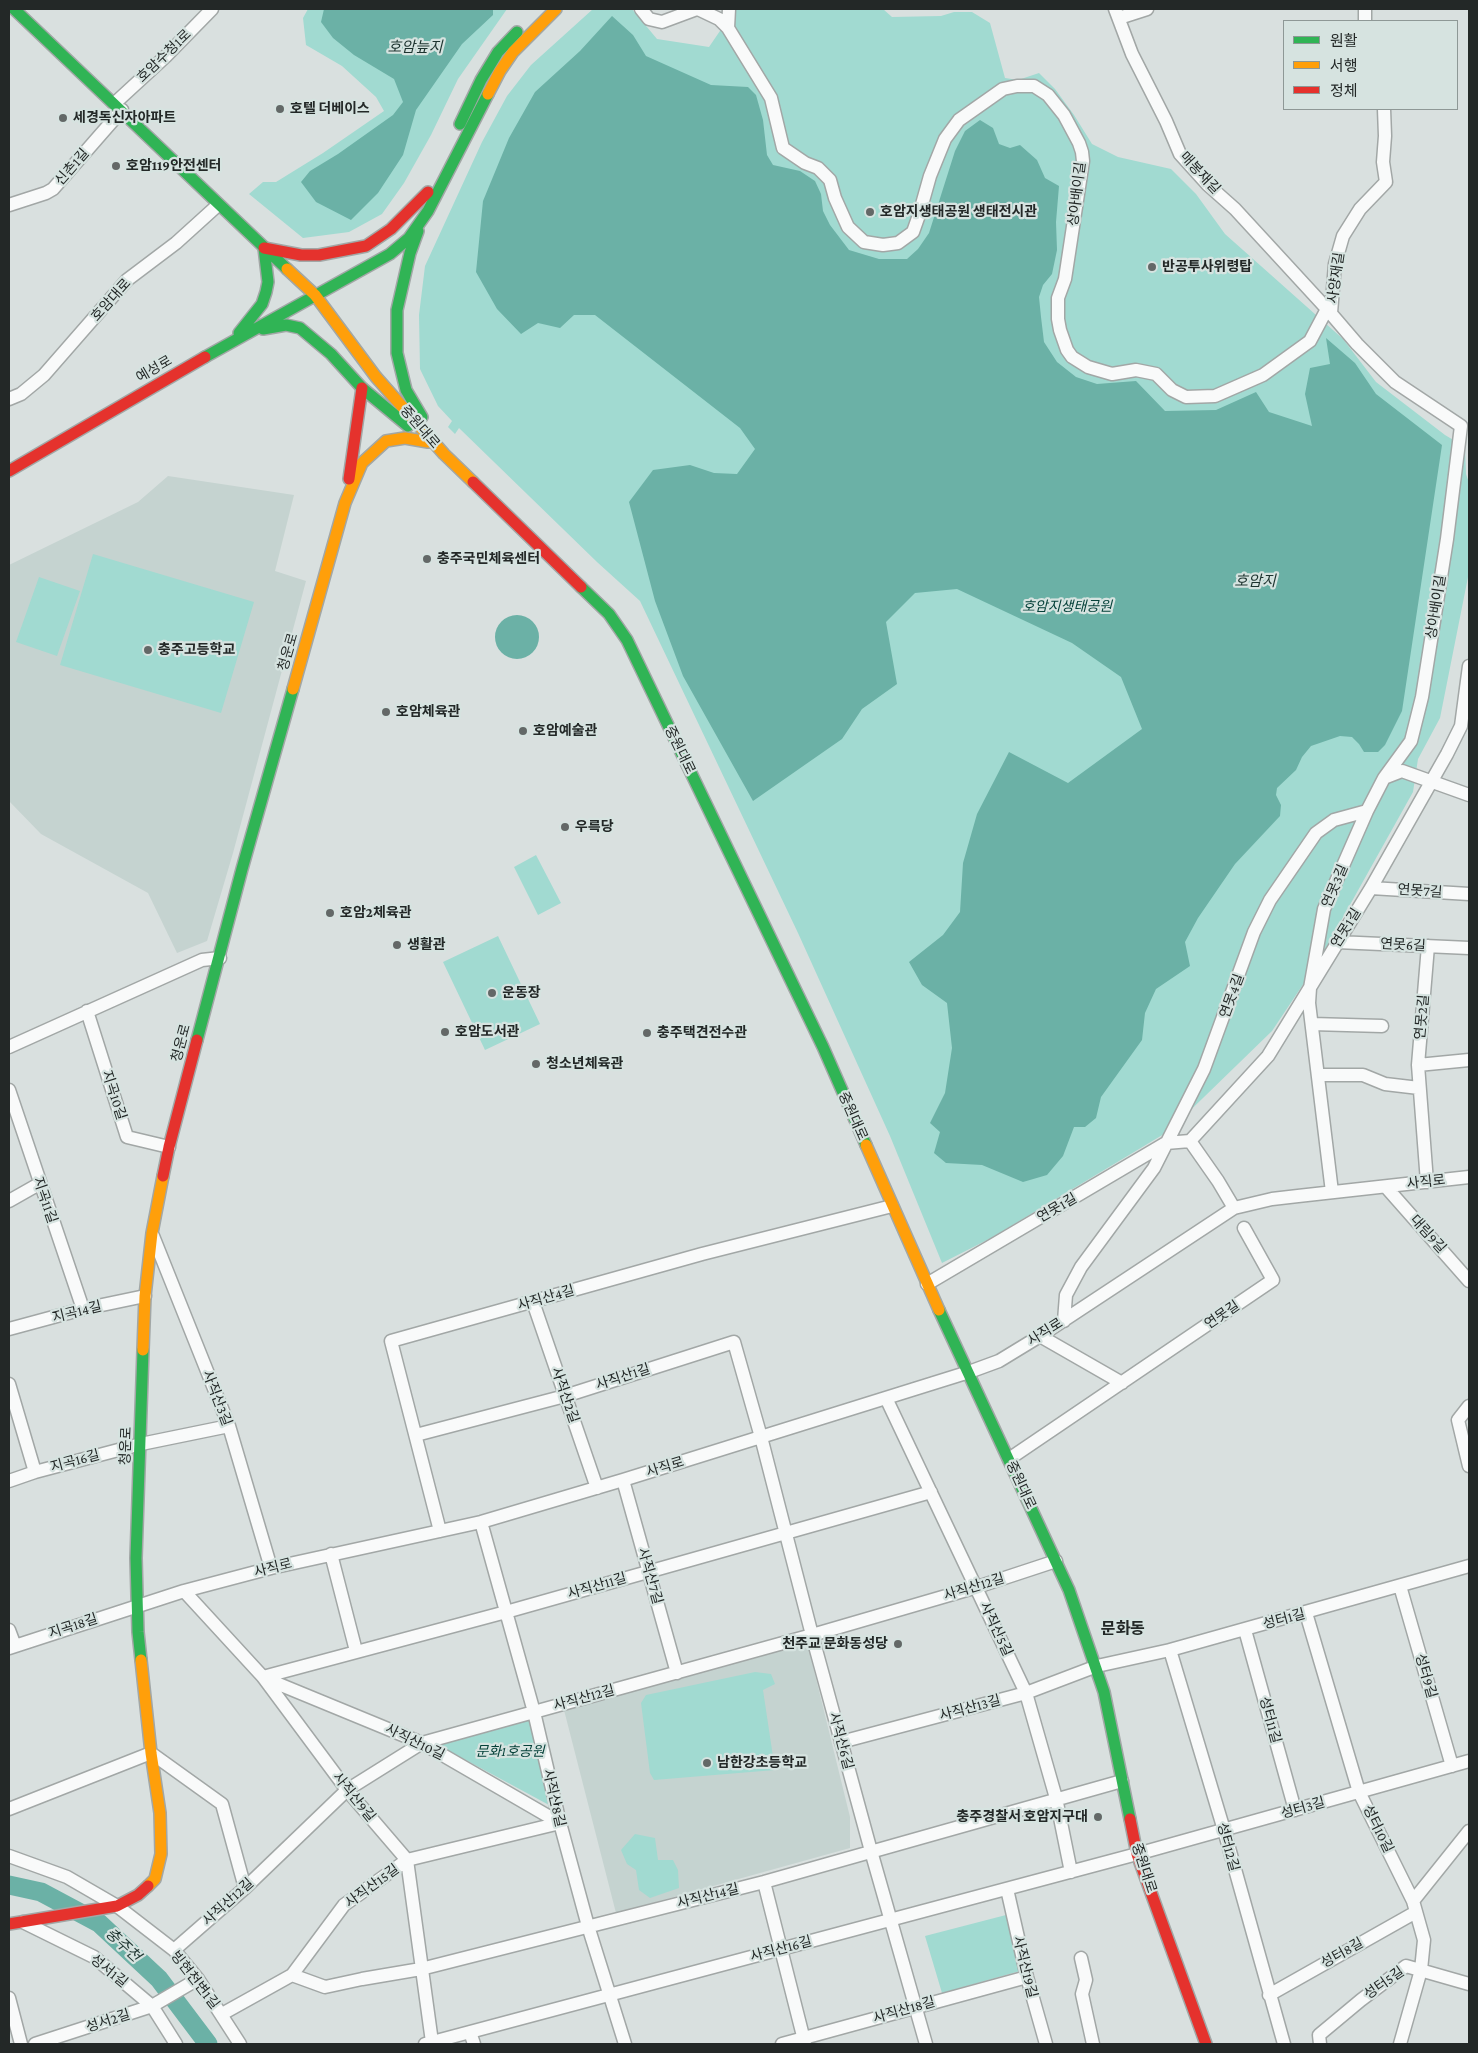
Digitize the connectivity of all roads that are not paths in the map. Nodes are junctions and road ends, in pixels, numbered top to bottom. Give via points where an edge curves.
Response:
1 (14, 9) edge
2 (212, 9) edge
3 (542, 9) edge
4 (556, 9) edge
5 (641, 9) edge
6 (697, 9) edge
7 (729, 9) edge
8 (1147, 9) edge
9 (1117, 14) edge
10 (728, 28) junction
11 (119, 106) junction
12 (1384, 110) edge
13 (428, 192) junction
14 (9, 205) edge
15 (218, 205) junction
16 (425, 216) junction
17 (264, 248) junction
18 (315, 295) junction
19 (1329, 311) junction
20 (232, 341) junction
21 (362, 388) junction
22 (9, 399) edge
23 (1465, 424) edge
24 (428, 442) junction
25 (444, 454) junction
26 (9, 471) edge
27 (346, 503) junction
28 (1469, 666) edge
29 (1467, 699) edge
30 (1384, 778) junction
31 (1431, 782) junction
32 (1469, 795) edge
33 (1367, 811) junction
34 (1371, 888) junction
35 (1469, 894) edge
36 (1337, 942) junction
37 (1428, 946) junction
38 (1469, 948) edge
39 (220, 958) junction
40 (1310, 988) junction
41 (87, 1011) junction
42 (1312, 1024) junction
43 (1382, 1026) dead end
44 (9, 1046) edge
45 (1469, 1060) edge
46 (1418, 1065) junction
47 (1318, 1075) junction
48 (1419, 1088) junction
49 (9, 1090) edge
50 (1190, 1141) junction
51 (1166, 1143) junction
52 (169, 1147) junction
53 (1469, 1177) edge
54 (1427, 1182) junction
55 (39, 1184) junction
56 (1386, 1187) junction
57 (1332, 1192) junction
58 (9, 1201) edge
59 (892, 1206) junction
60 (1234, 1208) junction
61 (1244, 1228) dead end
62 (152, 1233) junction
63 (1468, 1277) edge
64 (927, 1284) junction
65 (145, 1296) junction
66 (533, 1302) junction
67 (83, 1310) junction
68 (1064, 1321) junction
69 (9, 1329) edge
70 (1040, 1336) junction
71 (969, 1372) junction
72 (1122, 1383) junction
73 (9, 1384) edge
74 (565, 1396) junction
75 (886, 1398) junction
76 (1469, 1406) edge
77 (228, 1426) junction
78 (416, 1435) junction
79 (761, 1437) junction
80 (141, 1444) junction
81 (1009, 1459) junction
82 (1469, 1466) edge
83 (35, 1472) junction
84 (623, 1480) junction
85 (9, 1481) edge
86 (597, 1488) junction
87 (931, 1492) junction
88 (481, 1522) junction
89 (440, 1531) junction
90 (786, 1532) junction
91 (331, 1554) junction
92 (1056, 1561) junction
93 (1469, 1566) edge
94 (271, 1568) junction
95 (649, 1571) junction
96 (1400, 1586) junction
97 (977, 1587) junction
98 (184, 1590) junction
99 (138, 1605) junction
100 (506, 1612) junction
101 (1306, 1613) junction
102 (9, 1630) edge
103 (1245, 1630) junction
104 (812, 1635) junction
105 (12, 1647) edge
106 (1170, 1650) junction
107 (356, 1651) junction
108 (1097, 1666) junction
109 (677, 1672) junction
110 (263, 1677) junction
111 (1026, 1693) junction
112 (534, 1712) junction
113 (841, 1742) junction
114 (422, 1743) junction
115 (151, 1753) junction
116 (1469, 1761) edge
117 (1452, 1766) junction
118 (1122, 1781) junction
119 (347, 1790) junction
120 (1359, 1792) junction
121 (1056, 1798) junction
122 (9, 1809) edge
123 (1294, 1810) junction
124 (560, 1823) junction
125 (1224, 1830) junction
126 (1469, 1831) edge
127 (871, 1851) junction
128 (1138, 1854) junction
129 (9, 1856) edge
130 (407, 1860) junction
131 (1071, 1872) junction
132 (764, 1882) junction
133 (245, 1888) junction
134 (1007, 1889) junction
135 (117, 1906) junction
136 (1415, 1907) junction
137 (891, 1920) junction
138 (23, 1922) junction
139 (9, 1924) edge
140 (588, 1926) junction
141 (780, 1949) junction
142 (174, 1950) junction
143 (1082, 1958) dead end
144 (421, 1969) junction
145 (1421, 1970) junction
146 (292, 1975) junction
147 (1027, 1976) junction
148 (198, 1979) junction
149 (1469, 1984) edge
150 (610, 1995) junction
151 (1268, 1995) junction
152 (9, 1998) edge
153 (152, 2006) junction
154 (915, 2006) junction
155 (222, 2014) junction
156 (472, 2038) edge
157 (804, 2041) edge
158 (429, 2043) edge
159 (1202, 2043) edge
160 (20, 2044) edge
161 (35, 2044) edge
162 (176, 2044) edge
163 (240, 2044) edge
164 (625, 2044) edge
165 (782, 2044) edge
166 (926, 2044) edge
167 (1046, 2044) edge
168 (1093, 2044) edge
169 (1284, 2044) edge
170 (1320, 2044) edge
171 (1400, 2044) edge

1 - 11 street
2 - 11 street, 호암수청1로
3 - 13 street via 498,52 481,80
4 - 16 street via 513,52 500,71
5 - 6 street, 상아배이길 via 649,19 662,22
6 - 10 street, 상아배이길 via 719,19
7 - 10 street
8 - 9 street
9 - 19 street, 매봉재길 via 1132,54 1180,154
10 - 19 street, 상아배이길 via 772,98 783,148 818,168 830,180 848,227 864,242 898,243 913,232 944,139 959,120 1003,89 1034,86 1048,95 1064,114 1082,152 1066,272 1058,298 1058,320 1067,350 1088,367 1112,374 1136,370 1156,374 1172,390 1186,396 1215,396 1263,375 1310,341
11 - 14 street, 신촌1길 via 53,189
11 - 15 street
12 - 19 street, 사양재길 via 1382,162 1386,182 1360,209 1344,236 1335,264
13 - 17 street via 391,230 366,246 319,255
13 - 18 street via 403,229
15 - 17 street
15 - 22 street, 호암대로 via 176,243 127,280 44,375 21,394
16 - 18 street via 409,238 390,254
16 - 25 street via 410,252 398,310 397,353 406,390
17 - 18 street
17 - 20 street via 268,282 262,304
18 - 20 street, 예성로
18 - 25 street, 중원대로 via 376,377
19 - 23 street, 상아배이길 via 1394,382
20 - 21 street via 267,328 286,325 300,328 331,354
20 - 26 street, 예성로
21 - 24 street
21 - 27 street
23 - 30 street, 상아배이길 via 1422,697 1411,741
24 - 25 street
24 - 27 street via 405,438 386,442 362,463
25 - 59 street, 중원대로 via 609,614 627,640 813,1025
27 - 39 street, 청운로
28 - 29 street, 연못1길
29 - 31 street, 연못1길 via 1462,726
30 - 31 street via 1402,771
30 - 33 street
31 - 32 street
31 - 34 street, 연못1길
33 - 40 street, 연못3길 via 1324,909
33 - 51 street, 연못4길 via 1334,820 1316,833 1262,913 1204,1069
34 - 35 street, 연못7길
34 - 36 street, 연못1길
36 - 37 street, 연못6길
36 - 40 street, 연못1길
37 - 38 street, 연못6길
37 - 46 street, 연못2길
39 - 41 street via 202,960
39 - 52 street, 청운로
40 - 42 street, 연못3길
40 - 50 street, 연못1길 via 1268,1056
41 - 44 street
41 - 52 street, 지곡10길 via 127,1137
42 - 43 street
42 - 47 street, 연못3길
45 - 46 street
46 - 48 street, 연못2길
47 - 48 street via 1363,1075 1385,1084
47 - 57 street, 연못3길
48 - 54 street, 연못2길
49 - 55 street, 지곡11길
50 - 51 street, 연못1길
50 - 60 street
51 - 64 street, 연못1길
51 - 68 street, 연못4길 via 1154,1168 1080,1267 1066,1295
52 - 62 street, 청운로
53 - 54 street, 사직로
54 - 56 street, 사직로
55 - 58 street
55 - 67 street, 지곡11길
56 - 57 street, 사직로
56 - 63 street, 대림9길
57 - 60 street, 사직로 via 1272,1199
59 - 64 street, 중원대로
59 - 66 street, 사직산4길 via 702,1254
60 - 68 street, 사직로
61 - 72 street, 연못길 via 1273,1280
62 - 65 street, 청운로
62 - 77 street, 사직산3길
64 - 71 street, 중원대로
65 - 67 street, 지곡14길
65 - 80 street, 청운로
66 - 74 street, 사직산2길
66 - 78 street, 사직산4길 via 390,1341
67 - 69 street, 지곡14길
68 - 70 street, 사직로
70 - 71 street, 사직로 via 999,1361
70 - 72 street
71 - 75 street, 사직로
71 - 81 street, 중원대로
72 - 81 street, 연못길
73 - 83 street
74 - 78 street, 사직산1길
74 - 79 street, 사직산1길 via 734,1342
74 - 86 street, 사직산2길
75 - 79 street, 사직로
75 - 87 street, 사직산5길
76 - 82 street via 1458,1420
77 - 80 street, 지곡16길
77 - 94 street, 사직산3길
78 - 89 street, 사직산4길
79 - 84 street, 사직로
79 - 90 street, 사직산6길
80 - 83 street, 지곡16길
80 - 99 street, 청운로 via 136,1558
81 - 92 street, 중원대로
83 - 85 street, 지곡16길
84 - 86 street, 사직로
84 - 95 street, 사직산7길
86 - 88 street, 사직로
87 - 90 street, 사직산11길
87 - 97 street, 사직산5길
88 - 89 street, 사직로
88 - 100 street, 사직산8길
89 - 91 street, 사직로
90 - 95 street, 사직산11길
90 - 104 street, 사직산6길
91 - 94 street, 사직로
91 - 107 street
92 - 97 street, 사직산12길
92 - 108 street, 중원대로
93 - 96 street, 성터1길
94 - 98 street, 사직로
95 - 100 street, 사직산11길
95 - 109 street, 사직산7길
96 - 101 street, 성터1길
96 - 117 street, 성터9길
97 - 104 street, 사직산12길
97 - 111 street, 사직산5길
98 - 99 street, 사직로
98 - 110 street, 사직산9길
99 - 105 street, 지곡18길
99 - 115 street
100 - 107 street, 사직산11길
100 - 112 street, 사직산8길
101 - 103 street, 성터1길
101 - 120 street, 성터10길
102 - 105 street
103 - 106 street, 성터1길
103 - 123 street, 성터11길
104 - 109 street, 사직산12길
104 - 113 street, 사직산6길
106 - 108 street, 성터1길
106 - 125 street, 성터12길
107 - 110 street, 사직산11길
108 - 111 street, 사직산13길
108 - 118 street, 중원대로
109 - 112 street, 사직산12길
110 - 114 street, 사직산10길
110 - 119 street, 사직산9길
111 - 113 street, 사직산13길
111 - 121 street, 사직산5길
112 - 114 street, 사직산12길
112 - 124 street, 사직산8길
113 - 127 street, 사직산6길
114 - 119 street, 사직산12길
114 - 124 street, 사직산10길
115 - 122 street
115 - 133 street via 222,1804
115 - 135 street via 160,1813 157,1871 155,1879 138,1896
116 - 117 street, 성터3길
117 - 120 street, 성터3길
118 - 121 street, 사직산14길
118 - 128 street, 중원대로
119 - 130 street, 사직산9길
119 - 133 street, 사직산12길
120 - 123 street, 성터3길
120 - 136 street, 성터10길
121 - 127 street, 사직산14길
121 - 131 street, 사직산5길
123 - 125 street, 성터3길
124 - 130 street, 사직산15길
124 - 140 street, 사직산8길
125 - 128 street, 성터3길
125 - 151 street, 성터12길
126 - 136 street, 성터8길
127 - 132 street, 사직산14길
127 - 137 street, 사직산6길
128 - 131 street, 사직산16길
128 - 159 street, 중원대로
129 - 135 street, 빙현천변1길 via 67,1877
130 - 144 street
130 - 146 street, 사직산15길 via 344,1905
131 - 134 street, 사직산16길
132 - 140 street, 사직산14길
132 - 141 street
133 - 142 street, 사직산12길
134 - 137 street, 사직산16길
134 - 147 street, 사직산19길
135 - 138 street
135 - 142 street, 빙현천변1길
136 - 145 street, 성터10길 via 1424,1940
136 - 151 street, 성터8길
137 - 141 street, 사직산16길
137 - 154 street, 사직산6길
138 - 139 street
138 - 153 street, 성서1길 via 94,1956
140 - 144 street, 사직산14길
140 - 150 street, 사직산8길
141 - 150 street, 사직산16길
141 - 157 street
142 - 148 street, 빙현천변1길
143 - 168 street via 1086,1980 1082,1994
144 - 146 street, 사직산14길 via 325,1987
144 - 158 street
145 - 149 street, 성터5길
145 - 170 street, 성터5길 via 1406,1966 1319,2035
145 - 171 street, 성터10길
146 - 155 street, 사직산15길
147 - 154 street, 사직산18길
147 - 167 street, 사직산19길
148 - 153 street, 성서2길
148 - 155 street, 빙현천변1길
150 - 156 street, 사직산16길
150 - 164 street, 사직산8길
151 - 169 street, 성터12길
152 - 160 street
153 - 161 street, 성서2길
153 - 162 street, 성서1길
154 - 157 street, 사직산18길
154 - 166 street, 사직산6길
155 - 163 street, 빙현천변1길
156 - 158 street, 사직산16길
157 - 165 street, 사직산18길

